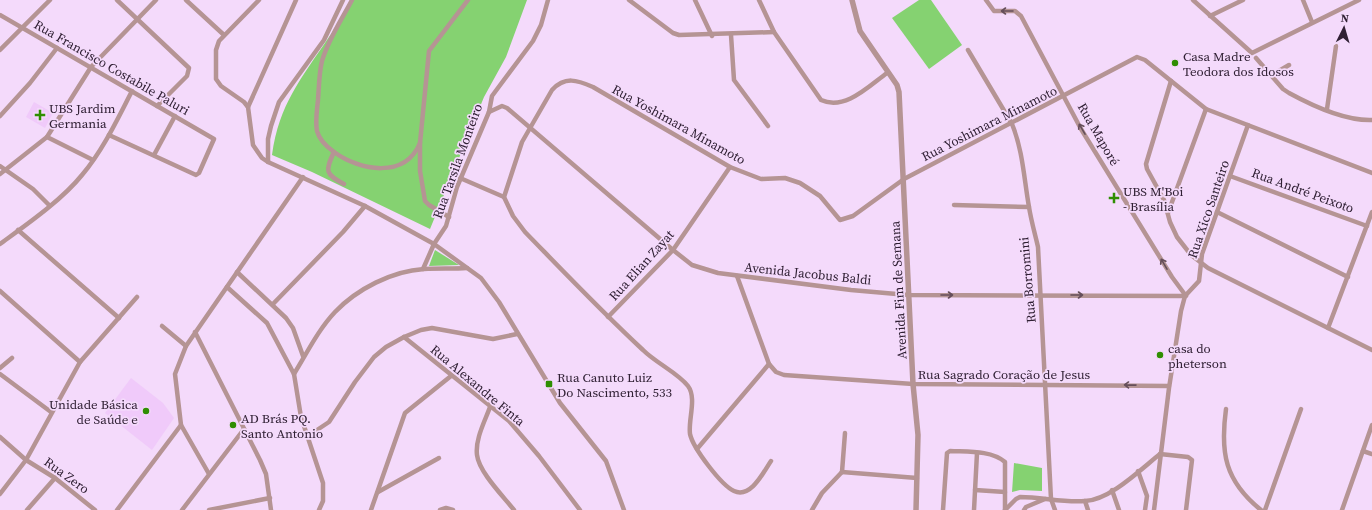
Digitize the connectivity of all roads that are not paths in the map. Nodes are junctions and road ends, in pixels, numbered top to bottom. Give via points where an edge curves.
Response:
1 (50, 0) edge
2 (118, 0) edge
3 (156, 0) edge
4 (186, 0) edge
5 (296, 0) edge
6 (343, 0) edge
7 (352, 0) edge
8 (468, 0) edge
9 (548, 0) edge
10 (629, 0) edge
11 (695, 0) edge
12 (759, 0) edge
13 (852, 0) edge
14 (986, 0) edge
15 (1193, 0) edge
16 (1243, 0) edge
17 (1303, 0) edge
18 (1359, 0) edge
19 (257, 1) edge
20 (0, 15) edge
21 (1210, 16) junction
22 (138, 18) junction
23 (1312, 22) junction
24 (23, 28) junction
25 (774, 32) junction
26 (224, 35) junction
27 (731, 35) junction
28 (712, 36) junction
29 (1336, 46) dead end
30 (58, 48) junction
31 (0, 50) edge
32 (968, 50) dead end
33 (1256, 58) dead end
34 (1289, 65) dead end
35 (90, 67) junction
36 (887, 73) junction
37 (1272, 75) junction
38 (1171, 81) junction
39 (132, 91) junction
40 (1065, 96) junction
41 (157, 106) junction
42 (248, 106) junction
43 (1206, 109) junction
44 (1327, 109) junction
45 (489, 112) junction
46 (0, 116) edge
47 (175, 116) junction
48 (1372, 120) edge
49 (1012, 124) junction
50 (1248, 125) junction
51 (768, 126) dead end
52 (531, 128) junction
53 (109, 135) junction
54 (47, 137) junction
55 (420, 142) junction
56 (334, 152) junction
57 (154, 155) junction
58 (93, 160) junction
59 (268, 162) junction
60 (0, 166) edge
61 (730, 166) junction
62 (6, 169) junction
63 (1372, 173) edge
64 (0, 174) edge
65 (1230, 176) junction
66 (303, 177) junction
67 (460, 178) junction
68 (904, 179) junction
69 (344, 184) dead end
70 (504, 197) junction
71 (49, 205) junction
72 (364, 206) junction
73 (954, 206) dead end
74 (1029, 207) junction
75 (1217, 212) junction
76 (1372, 212) edge
77 (1168, 213) junction
78 (449, 217) junction
79 (1367, 226) junction
80 (18, 230) junction
81 (0, 244) edge
82 (434, 244) junction
83 (672, 250) junction
84 (1200, 263) junction
85 (468, 268) junction
86 (423, 269) junction
87 (237, 272) junction
88 (737, 276) junction
89 (1348, 277) junction
90 (227, 287) junction
91 (0, 291) edge
92 (908, 295) junction
93 (1040, 296) junction
94 (1186, 296) junction
95 (137, 297) dead end
96 (273, 304) junction
97 (119, 318) junction
98 (608, 318) junction
99 (162, 326) dead end
100 (1328, 328) junction
101 (195, 332) junction
102 (517, 334) junction
103 (404, 337) junction
104 (186, 346) junction
105 (1372, 350) edge
106 (303, 356) junction
107 (12, 358) dead end
108 (80, 362) junction
109 (769, 364) junction
110 (0, 368) edge
111 (0, 374) edge
112 (294, 374) junction
113 (451, 376) junction
114 (913, 384) junction
115 (1044, 385) junction
116 (1169, 386) junction
117 (490, 407) junction
118 (1226, 409) dead end
119 (1301, 409) dead end
120 (51, 412) junction
121 (1372, 424) edge
122 (181, 425) junction
123 (244, 428) junction
124 (845, 433) dead end
125 (308, 436) junction
126 (0, 438) edge
127 (697, 449) junction
128 (1364, 451) junction
129 (977, 453) junction
130 (1160, 454) junction
131 (1372, 454) edge
132 (439, 458) dead end
133 (26, 460) junction
134 (771, 461) dead end
135 (1138, 471) junction
136 (842, 472) junction
137 (209, 474) junction
138 (55, 478) junction
139 (917, 478) junction
140 (975, 490) junction
141 (1112, 490) junction
142 (378, 492) junction
143 (1005, 492) junction
144 (0, 494) edge
145 (270, 498) junction
146 (1049, 498) junction
147 (1085, 501) junction
148 (94, 509) edge
149 (27, 510) edge
150 (117, 510) edge
151 (182, 510) edge
152 (209, 510) edge
153 (272, 510) edge
154 (318, 510) edge
155 (371, 510) edge
156 (440, 510) edge
157 (453, 510) edge
158 (514, 510) edge
159 (580, 510) edge
160 (624, 510) edge
161 (812, 510) edge
162 (916, 510) edge
163 (943, 510) edge
164 (974, 510) edge
165 (1005, 510) edge
166 (1024, 510) edge
167 (1056, 510) edge
168 (1088, 510) edge
169 (1119, 510) edge
170 (1145, 510) edge
171 (1154, 510) edge
172 (1186, 510) edge
173 (1261, 510) edge
174 (1265, 510) edge
175 (1342, 510) edge

1 - 24 street
2 - 22 street
3 - 22 street
4 - 26 street
5 - 42 street
6 - 59 street via 324,40 279,102 270,126
7 - 56 street via 322,62 317,132
8 - 55 street via 429,51
9 - 45 street, Rua Tarsila Monteiro via 541,25 533,41 492,96
10 - 28 street via 673,33
11 - 28 street
12 - 25 street
13 - 36 street, Avenida Fim de Semana via 860,31
40 -> 14 street, Rua Maporé via 1021,16 1015,11 994,11
15 - 21 street
16 - 21 street
17 - 23 street
18 - 23 street
19 - 26 street
20 - 24 street, Rua Francisco Costabile Paluri
21 - 23 street via 1252,53
22 - 35 street
22 - 41 street via 188,65 187,76
24 - 30 street, Rua Francisco Costabile Paluri
24 - 31 street
25 - 27 street
25 - 36 street via 815,94 829,104 845,102
26 - 42 street via 216,50 216,79 221,86
27 - 28 street
27 - 51 street via 734,80
29 - 44 street
30 - 35 street, Rua Francisco Costabile Paluri
30 - 46 street
32 - 49 street, Rua Borromini
33 - 37 street
34 - 37 street
35 - 39 street, Rua Francisco Costabile Paluri
35 - 54 street
36 - 68 street, Avenida Fim de Semana via 897,85 899,92
37 - 44 street via 1288,93
38 - 40 street, Rua Yoshimara Minamoto via 1145,60 1137,57
38 - 43 street, Rua Yoshimara Minamoto
38 - 77 street via 1146,164 1146,169 1164,200
39 - 41 street, Rua Francisco Costabile Paluri
39 - 53 street
40 - 49 street, Rua Yoshimara Minamoto
94 -> 40 street, Rua Maporé via 1081,128
41 - 47 street, Rua Francisco Costabile Paluri
42 - 59 street via 251,138 256,151
43 - 50 street, Rua Yoshimara Minamoto
43 - 77 street
44 - 48 street via 1354,119
45 - 52 street, Avenida Jacobus Baldi via 504,106
45 - 67 street, Rua Tarsila Monteiro
47 - 57 street
47 - 57 street, Rua Francisco Costabile Paluri via 214,137 199,173 194,175
49 - 68 street, Rua Yoshimara Minamoto
49 - 74 street, Rua Borromini via 1023,162
50 - 63 street, Rua Yoshimara Minamoto
50 - 65 street, Rua Xico Santeiro
52 - 61 street, Rua Yoshimara Minamoto via 558,84 571,80 580,81
52 - 70 street, Rua Yoshimara Minamoto via 517,154
52 - 83 street, Avenida Jacobus Baldi
53 - 57 street
53 - 58 street
54 - 58 street
54 - 62 street
55 - 56 street via 410,158 389,167 366,168
55 - 78 street via 420,171 425,201
56 - 69 street via 328,164 328,172 331,177
58 - 71 street via 81,176
59 - 66 street
60 - 62 street
61 - 68 street, Rua Yoshimara Minamoto via 761,179 784,178 800,183 814,190 836,217 843,220 853,216
61 - 83 street, Rua Elian Zayat
62 - 64 street
62 - 71 street
65 - 75 street, Rua Xico Santeiro
65 - 79 street, Rua André Peixoto
66 - 72 street
66 - 87 street
67 - 70 street
67 - 78 street, Rua Tarsila Monteiro
68 - 92 street, Avenida Fim de Semana
70 - 98 street via 513,216 525,232
71 - 80 street
72 - 82 street
72 - 96 street via 343,232
73 - 74 street
74 - 93 street, Rua Borromini via 1038,247
75 - 84 street, Rua Xico Santeiro
75 - 89 street
76 - 79 street
77 - 84 street via 1176,237
78 - 82 street, Rua Tarsila Monteiro via 443,232
79 - 89 street
80 - 81 street
80 - 97 street
82 - 85 street
82 - 86 street, Rua Tarsila Monteiro
83 - 88 street, Avenida Jacobus Baldi via 692,265
83 - 98 street, Rua Elian Zayat
84 - 94 street, Rua Xico Santeiro via 1199,281
84 - 100 street
85 - 86 street
85 - 102 street via 490,288
86 - 106 street via 396,274 354,296 335,312
87 - 90 street
87 - 96 street
88 - 92 street, Avenida Jacobus Baldi
88 - 109 street
89 - 100 street
90 - 101 street
90 - 112 street via 267,323
91 - 108 street
92 -> 93 street, Avenida Jacobus Baldi
92 - 114 street, Avenida Fim de Semana
93 -> 94 street, Avenida Jacobus Baldi
93 - 115 street, Rua Borromini
94 - 116 street
95 - 97 street
96 - 106 street via 293,328
97 - 108 street
98 - 127 street via 689,388 691,436
99 - 104 street
100 - 105 street
101 - 104 street
101 - 123 street
102 - 103 street via 493,339 432,328
102 - 160 street via 560,403 606,461
103 - 113 street, Rua Alexandre Finta
103 - 125 street via 386,347 374,358 329,422
104 - 122 street via 175,374
106 - 112 street
107 - 110 street
108 - 120 street
109 - 114 street, Rua Sagrado Coração de Jesus via 776,372 795,377
109 - 127 street
111 - 120 street
112 - 125 street via 297,403
113 - 117 street, Rua Alexandre Finta
113 - 142 street via 406,413
114 - 115 street, Rua Sagrado Coração de Jesus
114 - 139 street, Avenida Fim de Semana via 918,435
116 -> 115 street, Rua Sagrado Coração de Jesus
115 - 146 street, Rua Borromini
116 - 130 street
117 - 158 street via 481,431 477,455 487,475
117 - 159 street, Rua Alexandre Finta via 520,433
118 - 173 street via 1223,438 1228,465 1237,487
119 - 174 street
120 - 133 street
121 - 128 street
122 - 137 street
122 - 150 street
123 - 137 street
123 - 145 street via 263,467
124 - 136 street
125 - 154 street via 323,483 323,501
126 - 133 street, Rua Zero
127 - 134 street via 714,472 732,490 740,493 758,481
128 - 131 street
128 - 175 street
129 - 140 street
129 - 143 street via 994,456 1005,462
129 - 163 street via 947,452
130 - 135 street
130 - 171 street
130 - 172 street via 1188,457 1192,460
132 - 142 street
133 - 138 street, Rua Zero
133 - 144 street
135 - 141 street
135 - 170 street via 1147,496
136 - 139 street
136 - 161 street via 822,493
137 - 151 street
138 - 148 street, Rua Zero
138 - 149 street
139 - 162 street, Avenida Fim de Semana
140 - 143 street
140 - 164 street
141 - 147 street
141 - 169 street
142 - 155 street
143 - 165 street
145 - 152 street
145 - 153 street
146 - 147 street
146 - 165 street via 1020,497
146 - 166 street
146 - 167 street
147 - 168 street
156 - 157 street

